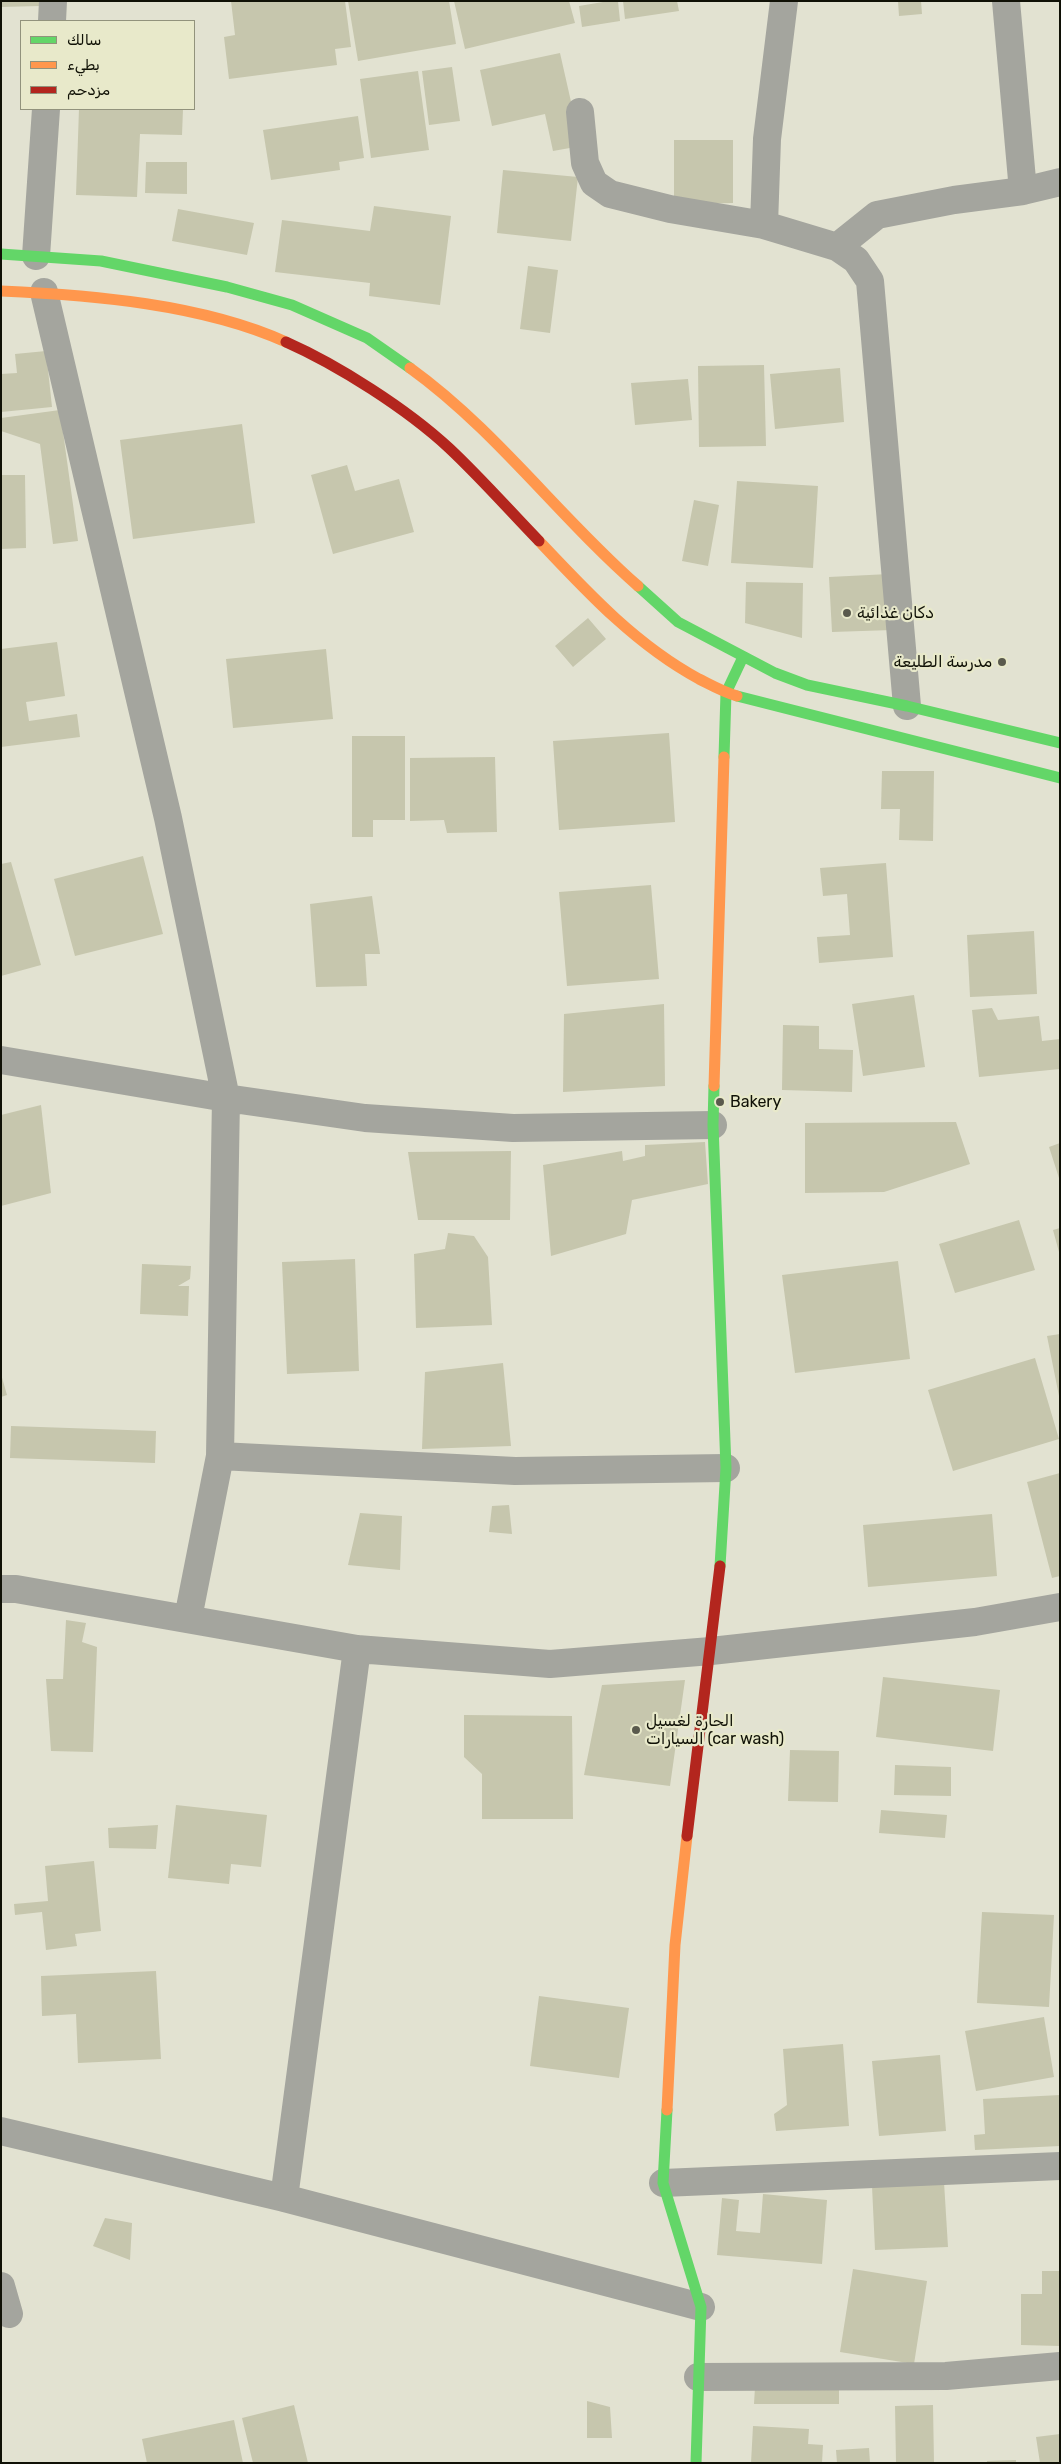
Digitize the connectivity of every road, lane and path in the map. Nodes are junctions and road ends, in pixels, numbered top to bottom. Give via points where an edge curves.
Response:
1 (53, 1) edge
2 (784, 1) edge
3 (1006, 1) edge
4 (52, 20) edge
5 (46, 110) edge
6 (580, 112) dead end
7 (1060, 182) edge
8 (1023, 192) junction
9 (764, 225) junction
10 (837, 247) junction
11 (1, 254) edge
12 (36, 256) junction
13 (1, 291) edge
14 (44, 292) junction
15 (743, 657) junction
16 (726, 693) junction
17 (907, 706) junction
18 (1060, 743) edge
19 (1060, 778) edge
20 (1, 1060) edge
21 (226, 1098) junction
22 (713, 1125) junction
23 (220, 1456) junction
24 (726, 1468) junction
25 (1, 1589) edge
26 (1060, 1607) edge
27 (188, 1618) junction
28 (357, 1649) junction
29 (711, 1651) junction
30 (1, 2131) edge
31 (1060, 2166) edge
32 (663, 2183) junction
33 (284, 2198) junction
34 (1, 2286) edge
35 (701, 2308) junction
36 (9, 2314) dead end
37 (1060, 2366) edge
38 (698, 2377) junction
39 (696, 2463) edge

1 - 4 street
2 - 9 street via 767,139
3 - 8 street
5 - 12 street
6 - 9 street via 585,163 594,183 610,194 670,209
7 - 8 street
8 - 10 street via 944,201 877,215
9 - 10 street
10 - 17 street via 856,260 870,281
11 - 12 main road
12 - 15 main road via 101,261 227,287 292,305 366,338 434,386 490,436 608,560 678,622
13 - 14 main road
14 - 16 main road via 131,303 204,317 266,334 330,364 399,409 458,456 581,587 656,653
14 - 21 street via 168,818
15 - 16 main road
15 - 17 main road via 806,685
16 - 19 main road
16 - 22 main road
17 - 18 main road
20 - 21 street
21 - 22 street via 365,1118 512,1128
21 - 23 street
22 - 24 main road
23 - 24 street via 515,1471
23 - 27 street
24 - 29 main road via 724,1525
25 - 27 street
26 - 29 street via 975,1622
27 - 28 street
28 - 29 street via 550,1664
28 - 33 street
29 - 32 main road via 675,1945
30 - 33 street
31 - 32 street
32 - 35 main road
33 - 35 street
34 - 36 street
35 - 38 main road
37 - 38 street via 946,2376
38 - 39 main road

